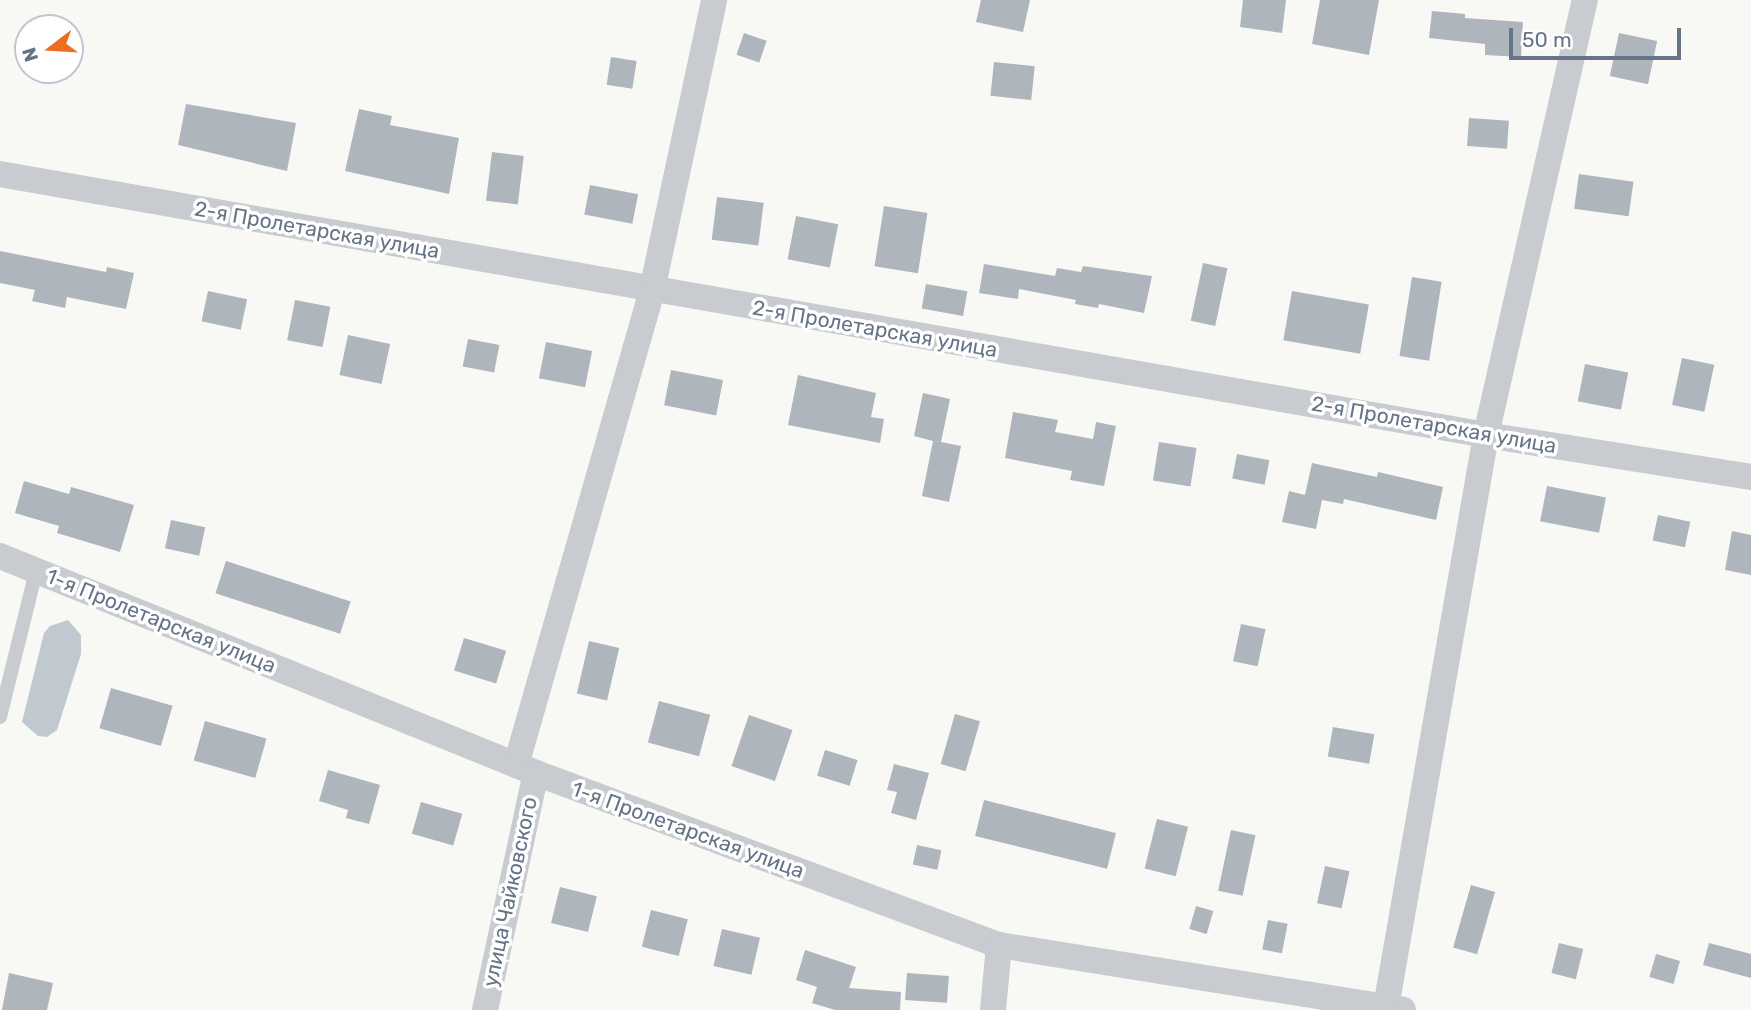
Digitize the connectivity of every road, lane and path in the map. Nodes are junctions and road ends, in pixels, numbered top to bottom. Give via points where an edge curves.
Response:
1 (714, 0) edge
2 (1585, 0) edge
3 (0, 174) edge
4 (652, 290) junction
5 (1486, 435) junction
6 (1751, 477) edge
7 (0, 556) edge
8 (36, 571) junction
9 (0, 717) edge
10 (526, 769) junction
11 (999, 945) junction
12 (1395, 1009) edge
13 (485, 1010) edge
14 (993, 1010) edge

1 - 4 street, улица Чайковского
2 - 5 street
3 - 4 street, 2-я Пролетарская улица
4 - 5 street, 2-я Пролетарская улица
4 - 10 street, улица Чайковского
5 - 6 street, 2-я Пролетарская улица
5 - 12 street
7 - 8 street, 1-я Пролетарская улица
8 - 9 lane
8 - 10 street, 1-я Пролетарская улица
10 - 11 street, 1-я Пролетарская улица
10 - 13 street, улица Чайковского
11 - 12 street, 1-я Пролетарская улица
11 - 14 street

